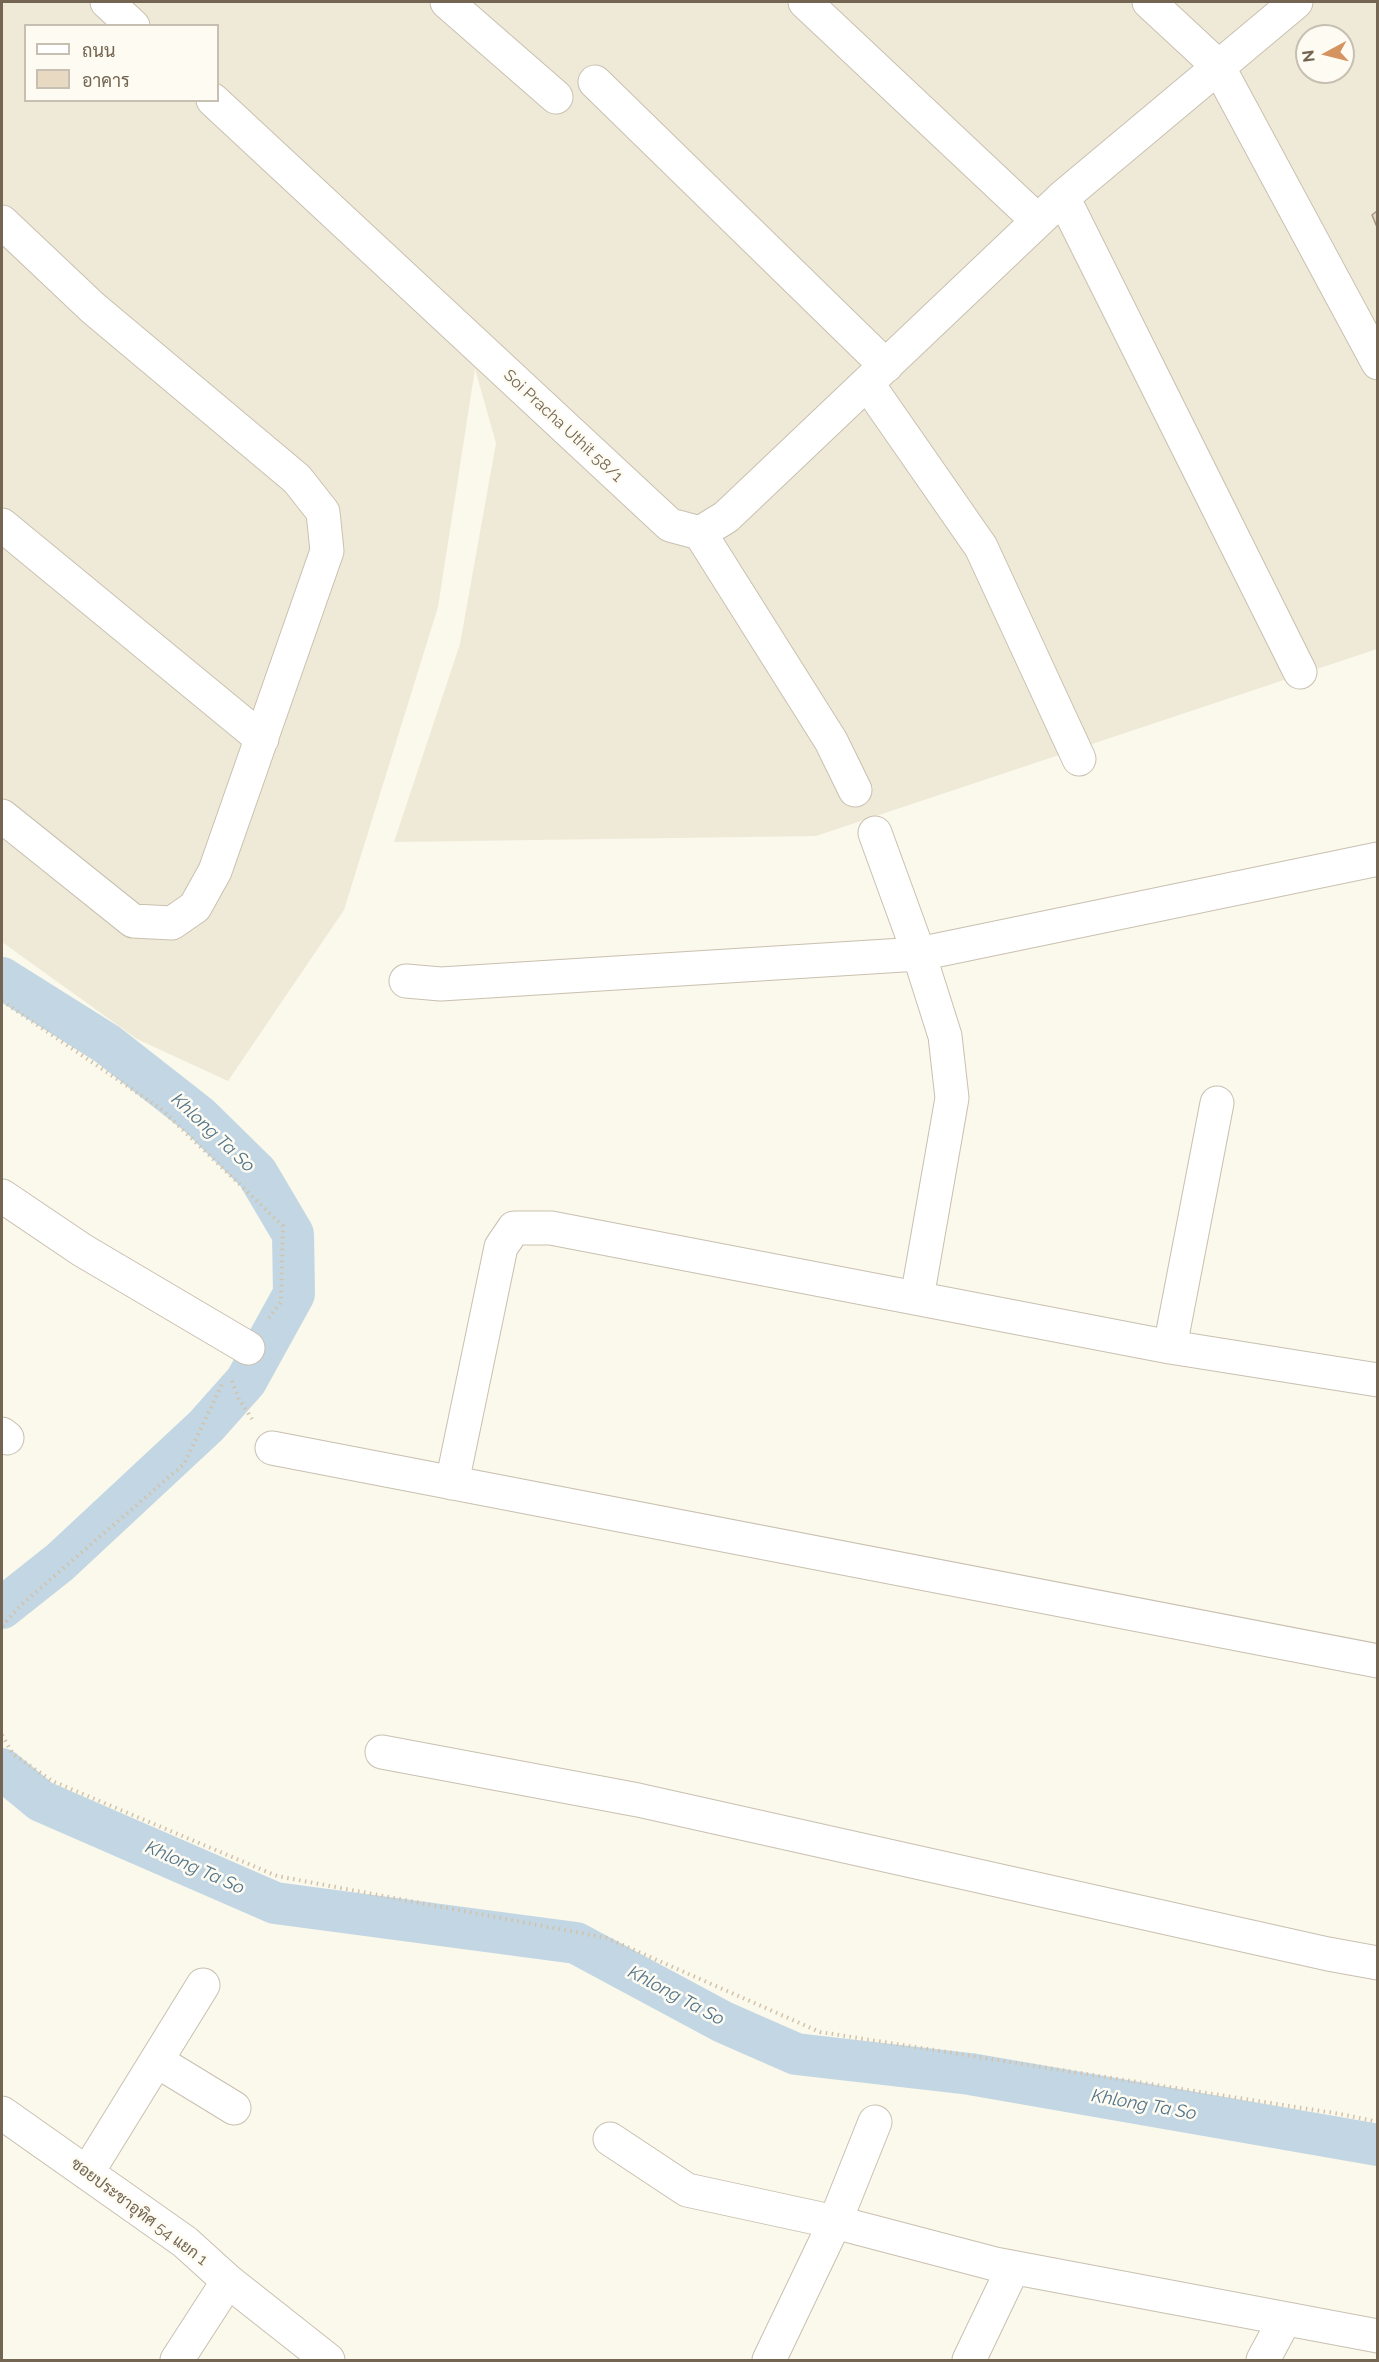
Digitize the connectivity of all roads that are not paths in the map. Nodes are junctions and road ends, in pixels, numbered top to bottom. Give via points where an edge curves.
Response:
1 (107, 2) edge
2 (447, 2) edge
3 (805, 2) edge
4 (1149, 2) edge
5 (1296, 2) edge
6 (130, 24) edge
7 (1218, 66) junction
8 (595, 82) dead end
9 (556, 97) dead end
10 (215, 102) edge
11 (1063, 197) junction
12 (1038, 221) junction
13 (2, 222) edge
14 (1377, 363) edge
15 (876, 374) junction
16 (2, 525) edge
17 (700, 532) junction
18 (1300, 672) dead end
19 (262, 739) junction
20 (1079, 759) dead end
21 (855, 790) dead end
22 (2, 816) edge
23 (875, 833) dead end
24 (1377, 859) edge
25 (920, 954) junction
26 (406, 981) dead end
27 (1217, 1103) dead end
28 (2, 1196) edge
29 (917, 1298) junction
30 (1170, 1347) junction
31 (248, 1348) road end
32 (1377, 1380) edge
33 (272, 1448) dead end
34 (452, 1483) junction
35 (1377, 1661) edge
36 (382, 1752) dead end
37 (1377, 1963) edge
38 (203, 1985) dead end
39 (157, 2061) junction
40 (234, 2108) dead end
41 (2, 2113) edge
42 (875, 2122) dead end
43 (610, 2139) dead end
44 (87, 2173) junction
45 (835, 2222) junction
46 (1013, 2268) junction
47 (228, 2281) junction
48 (1285, 2319) junction
49 (1377, 2336) edge
50 (177, 2361) edge
51 (328, 2361) edge
52 (769, 2361) edge
53 (969, 2361) edge
54 (1263, 2361) edge

1 - 6 street
2 - 9 street
3 - 12 street
4 - 7 street
5 - 7 street
7 - 11 street
7 - 14 street
8 - 15 street
10 - 17 street, Soi Pracha Uthit 58/1 via 670,525
11 - 12 street
11 - 18 street
12 - 15 street
13 - 19 street via 93,308 297,479 323,512 327,551
15 - 17 street via 726,517
15 - 20 street via 981,547
16 - 19 street
17 - 21 street via 831,741
19 - 22 street via 215,871 195,907 172,923 133,921
23 - 25 street
24 - 25 street
25 - 26 street via 441,984
25 - 29 street via 945,1036 952,1098
27 - 30 street
28 - 31 street via 82,1250
29 - 30 street
29 - 34 street via 551,1228 514,1228 501,1247
30 - 32 street
33 - 34 street
34 - 35 street
36 - 37 street via 638,1800
38 - 39 street
39 - 40 street
39 - 44 street
41 - 44 street, ซอยประชาอุทิศ 54 แยก 1
42 - 45 street
43 - 45 street via 687,2190
44 - 47 street, ซอยประชาอุทิศ 54 แยก 1 via 185,2242
45 - 46 street
45 - 52 street
46 - 48 street
46 - 53 street
47 - 50 street
47 - 51 street, ซอยประชาอุทิศ 54 แยก 1
48 - 49 street
48 - 54 street

